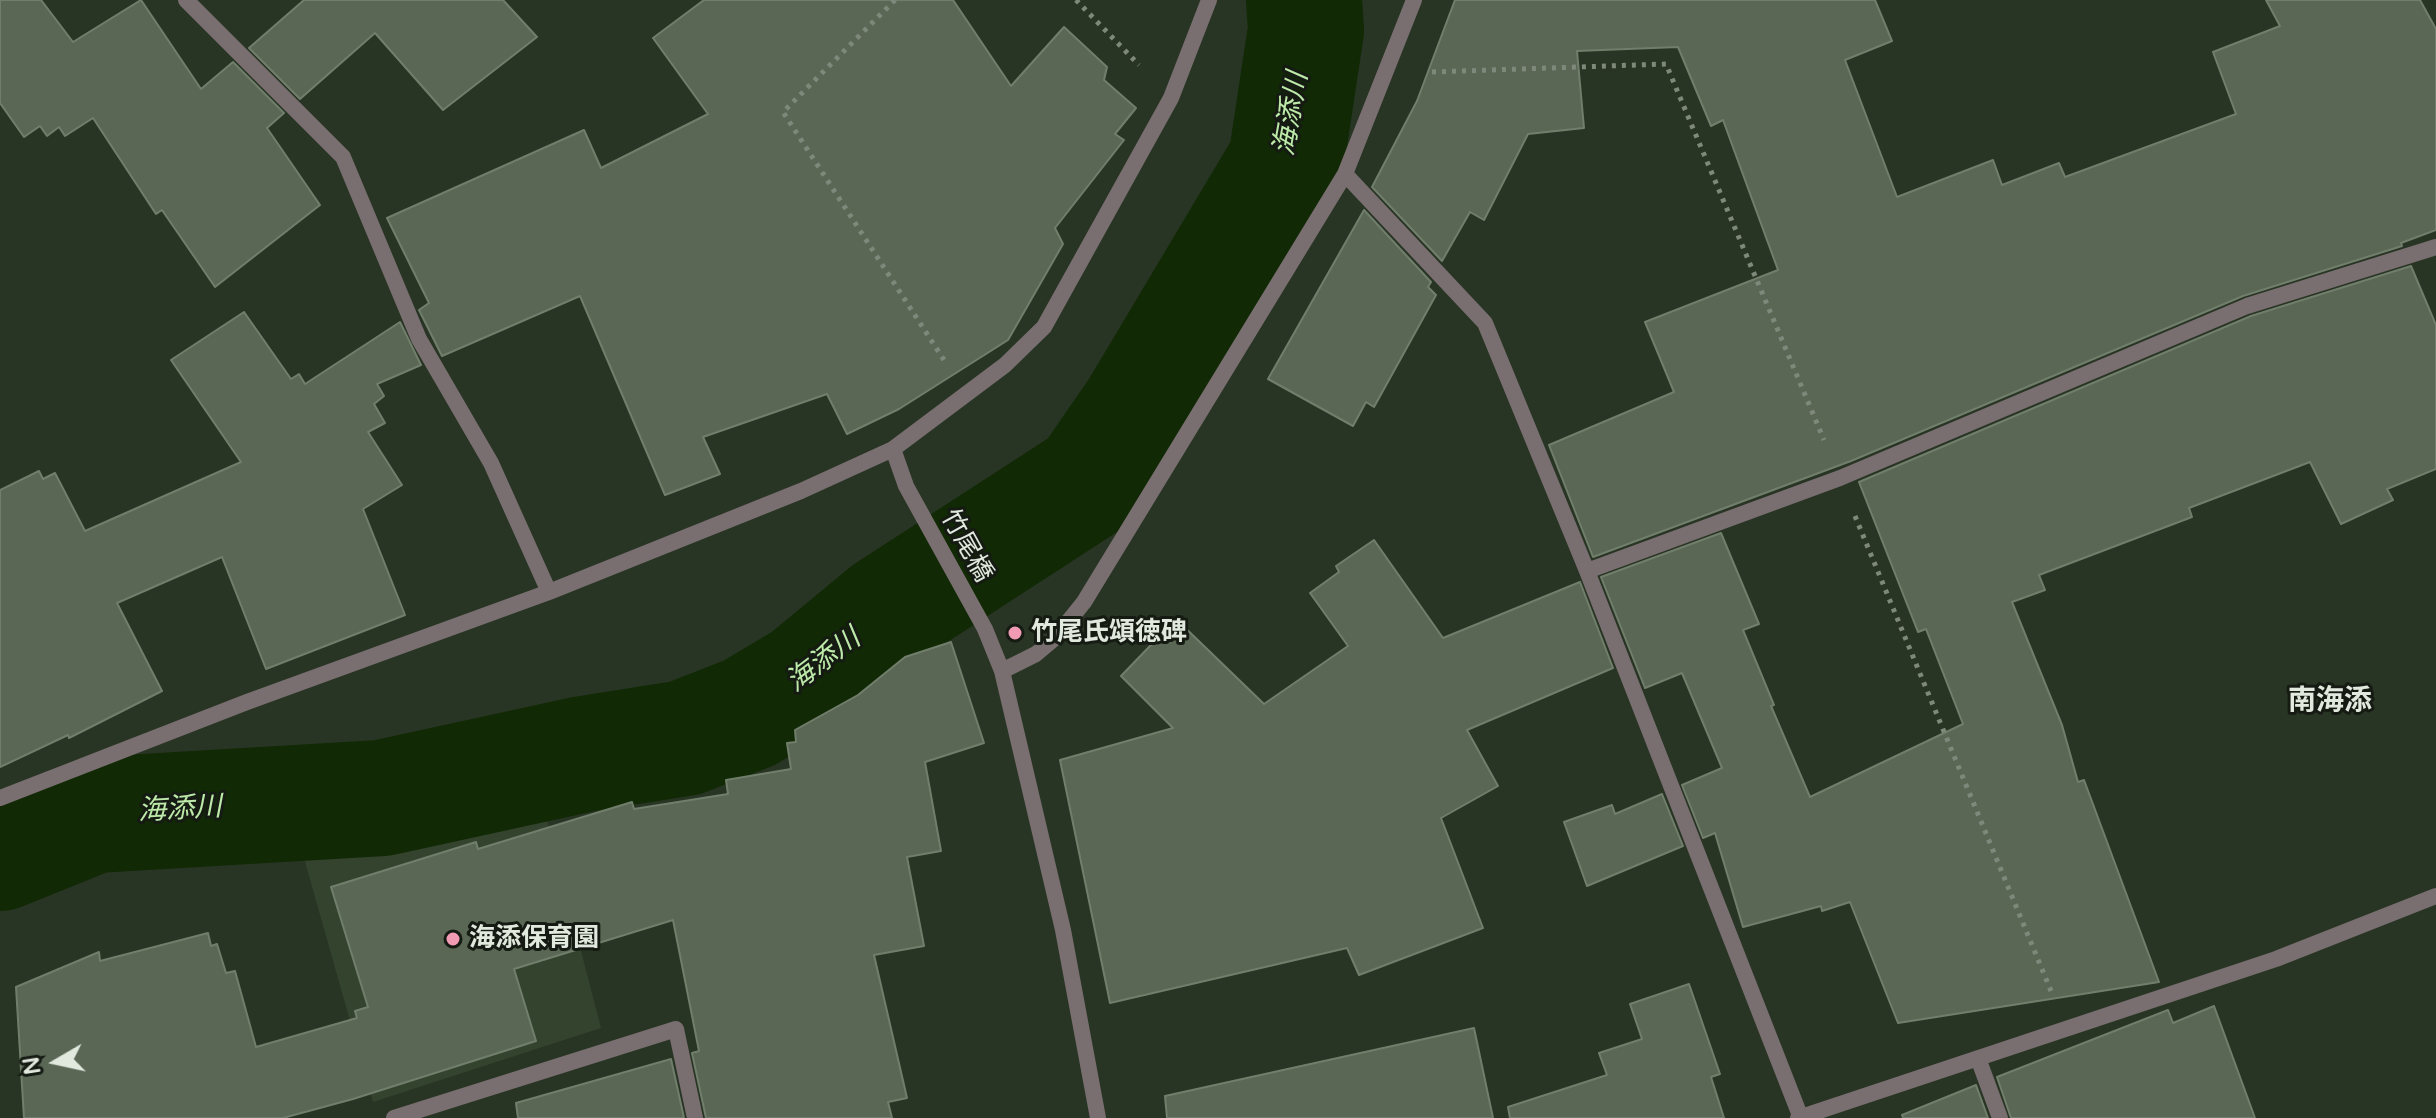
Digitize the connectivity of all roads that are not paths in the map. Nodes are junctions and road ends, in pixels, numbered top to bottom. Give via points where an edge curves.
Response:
1 (186, 0) edge
2 (1209, 0) edge
3 (1414, 0) edge
4 (1345, 174) junction
5 (2436, 247) edge
6 (893, 449) junction
7 (1587, 571) junction
8 (549, 592) junction
9 (1002, 671) junction
10 (0, 798) edge
11 (2436, 896) edge
12 (1978, 1058) junction
13 (394, 1118) edge
14 (695, 1118) edge
15 (1098, 1118) edge
16 (1800, 1118) edge
17 (2000, 1118) edge

1 - 8 street via 343,157 419,339 491,463
2 - 6 street via 1171,98 1044,327 1005,365
3 - 4 street
4 - 7 street via 1485,323
4 - 9 street via 1084,602 1036,654
5 - 7 street via 2247,306 1840,478
6 - 8 street
6 - 9 street, 竹尾橋 via 906,486 985,629
7 - 16 street
8 - 10 street
9 - 15 street, 竹尾橋 via 1063,930
11 - 12 street via 2276,959
12 - 16 street
12 - 17 street
13 - 14 street via 676,1029

